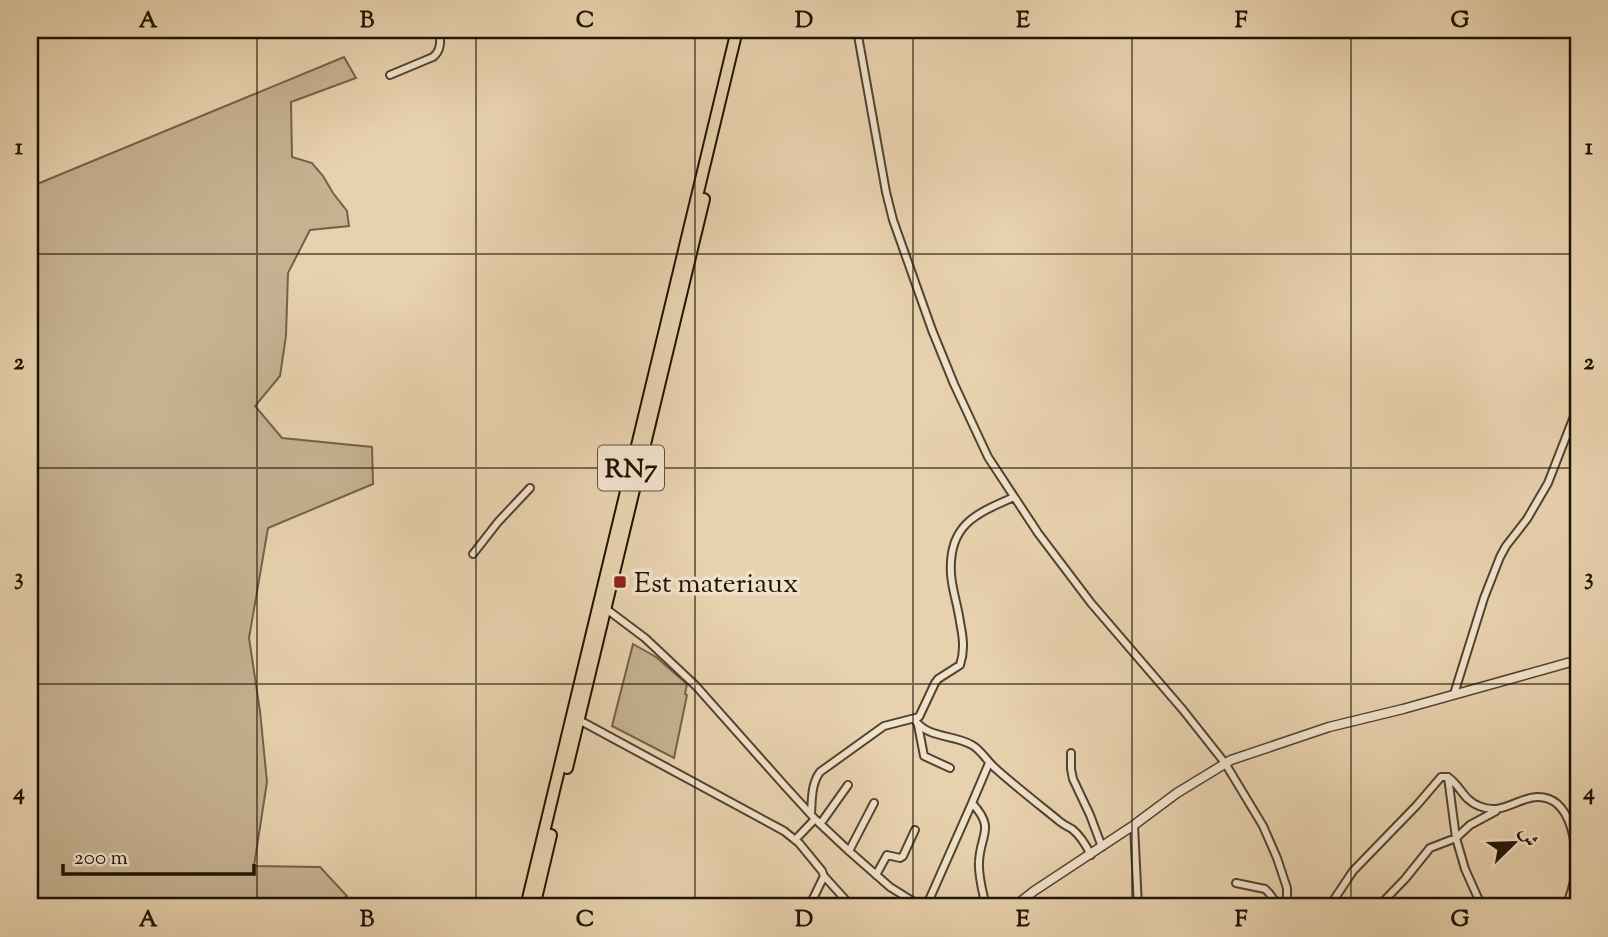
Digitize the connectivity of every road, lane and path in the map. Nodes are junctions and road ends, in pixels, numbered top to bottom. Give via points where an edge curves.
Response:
1 (440, 30) edge
2 (737, 30) edge
3 (744, 30) edge
4 (857, 30) edge
5 (390, 75) dead end
6 (1578, 406) edge
7 (530, 488) dead end
8 (1014, 498) junction
9 (473, 554) dead end
10 (606, 608) junction
11 (1578, 660) edge
12 (1454, 695) junction
13 (579, 720) junction
14 (916, 721) junction
15 (1071, 753) dead end
16 (989, 763) junction
17 (1225, 763) junction
18 (950, 768) dead end
19 (1448, 777) junction
20 (848, 785) dead end
21 (874, 803) dead end
22 (972, 803) junction
23 (1497, 810) junction
24 (816, 819) junction
25 (1134, 825) junction
26 (915, 830) dead end
27 (1456, 838) junction
28 (795, 840) junction
29 (1102, 847) junction
30 (849, 851) junction
31 (1091, 855) junction
32 (876, 875) junction
33 (824, 876) junction
34 (1236, 883) dead end
35 (527, 907) edge
36 (534, 907) edge
37 (809, 907) edge
38 (852, 907) edge
39 (924, 907) edge
40 (986, 907) edge
41 (1014, 907) edge
42 (1138, 907) edge
43 (1279, 907) edge
44 (1287, 907) edge
45 (1329, 907) edge
46 (1378, 907) edge
47 (1482, 907) edge
48 (1566, 907) edge

1 - 5 street via 439,50 433,57
2 - 35 highway, RN7
3 - 10 highway, RN7
4 - 8 street via 893,220 954,384 988,457
6 - 12 street via 1548,483 1500,557
7 - 9 street
8 - 14 street via 980,513 957,534 951,575 964,643 962,656 960,665 935,683
8 - 17 street via 1091,603
10 - 13 highway, RN7
10 - 24 street via 696,686
11 - 12 street
12 - 17 street via 1329,727
13 - 28 street
13 - 36 highway, RN7
14 - 16 street via 928,732 968,743
14 - 18 street via 924,756
14 - 24 street via 884,726 820,772 814,785
15 - 29 street via 1073,779
16 - 22 street
16 - 31 street via 1073,830
17 - 25 street
17 - 44 street via 1278,858
19 - 23 street via 1462,796
19 - 27 street
19 - 45 street via 1441,777 1353,871
20 - 24 street
21 - 30 street
22 - 39 street
22 - 40 street via 980,812 986,834 978,861
23 - 27 street
23 - 48 street via 1535,797 1549,799 1564,811 1575,853
24 - 28 street
24 - 30 street
25 - 29 street
25 - 42 street
26 - 32 street via 903,856 887,855
27 - 46 street via 1430,848
27 - 47 street
28 - 33 street
29 - 31 street
30 - 32 street
31 - 41 street
32 - 39 street
33 - 37 street
33 - 38 street
34 - 43 street via 1265,889

